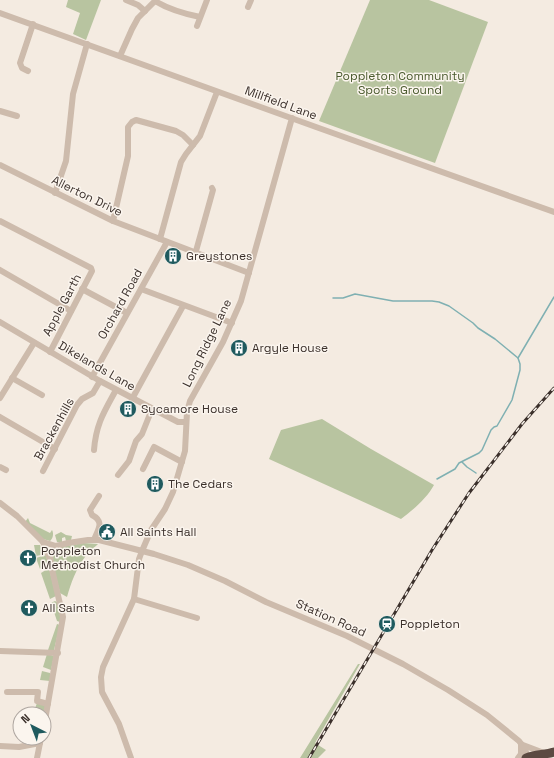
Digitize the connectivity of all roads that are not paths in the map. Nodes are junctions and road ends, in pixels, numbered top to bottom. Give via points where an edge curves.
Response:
1 (126, 0) edge
2 (155, 0) edge
3 (207, 0) edge
4 (251, 0) edge
5 (248, 7) dead end
6 (145, 11) junction
7 (0, 13) edge
8 (200, 17) junction
9 (33, 24) junction
10 (197, 26) dead end
11 (87, 44) junction
12 (120, 56) junction
13 (28, 71) dead end
14 (217, 92) junction
15 (0, 111) edge
16 (16, 116) dead end
17 (292, 118) junction
18 (193, 145) junction
19 (0, 165) edge
20 (212, 188) dead end
21 (55, 193) junction
22 (554, 212) edge
23 (0, 221) edge
24 (113, 221) junction
25 (160, 239) junction
26 (167, 242) junction
27 (196, 251) junction
28 (0, 270) edge
29 (249, 272) junction
30 (82, 289) junction
31 (141, 290) junction
32 (183, 306) junction
33 (71, 311) junction
34 (127, 313) junction
35 (0, 322) edge
36 (232, 323) junction
37 (34, 343) junction
38 (50, 352) junction
39 (92, 376) junction
40 (12, 378) junction
41 (100, 381) junction
42 (116, 390) junction
43 (42, 395) dead end
44 (0, 398) edge
45 (132, 398) junction
46 (152, 409) junction
47 (0, 417) edge
48 (186, 422) junction
49 (55, 448) junction
50 (94, 450) dead end
51 (182, 462) junction
52 (143, 469) dead end
53 (44, 471) dead end
54 (118, 475) dead end
55 (99, 496) dead end
56 (0, 503) edge
57 (94, 540) junction
58 (43, 542) junction
59 (56, 546) junction
60 (142, 551) junction
61 (50, 560) junction
62 (134, 599) junction
63 (197, 618) dead end
64 (0, 651) edge
65 (58, 653) junction
66 (7, 692) dead end
67 (48, 704) joint
68 (521, 744) junction
69 (0, 746) edge
70 (23, 746) edge
71 (40, 746) edge
72 (546, 755) edge
73 (37, 758) edge
74 (131, 758) edge
75 (518, 758) edge
76 (527, 758) edge

1 - 6 street
2 - 6 street
2 - 8 street via 162,5
3 - 8 street
4 - 5 street
6 - 12 street via 138,18
7 - 9 street, Millfield Lane
8 - 10 street
9 - 11 street, Millfield Lane
9 - 13 street via 20,63 22,68
11 - 12 street, Millfield Lane
11 - 21 street via 73,94 66,161
12 - 14 street, Millfield Lane
14 - 17 street, Millfield Lane
14 - 18 street via 200,136
15 - 16 street
17 - 22 street, Millfield Lane
17 - 29 street, Long Ridge Lane
18 - 24 street via 176,131 136,120 132,122 128,127 128,156
18 - 25 street via 181,162
19 - 21 street, Allerton Drive
20 - 27 street
21 - 24 street, Allerton Drive
23 - 30 street, Apple Garth via 91,268 92,271
24 - 25 street, Allerton Drive
25 - 26 street, Allerton Drive
26 - 27 street, Allerton Drive
26 - 31 street, Orchard Road
27 - 29 street, Allerton Drive
28 - 33 street
29 - 36 street, Long Ridge Lane
30 - 33 street, Apple Garth
30 - 34 street
31 - 32 street
31 - 34 street, Orchard Road
32 - 36 street
32 - 45 street
33 - 38 street, Apple Garth
34 - 39 street, Orchard Road
35 - 37 street, Dikelands Lane
36 - 48 street, Long Ridge Lane via 190,401
37 - 38 street, Dikelands Lane
37 - 40 street
38 - 39 street, Dikelands Lane
39 - 41 street, Dikelands Lane
40 - 43 street
40 - 44 street
41 - 42 street, Dikelands Lane
41 - 49 street, Brackenhills via 93,393 82,399
42 - 45 street, Dikelands Lane
42 - 50 street via 95,433
45 - 46 street, Dikelands Lane
46 - 48 street, Dikelands Lane via 178,422
46 - 54 street via 129,461
47 - 49 street
48 - 51 street, Long Ridge Lane
49 - 53 street, Brackenhills
51 - 52 street via 154,448
51 - 60 street, Long Ridge Lane via 165,509 151,530
55 - 57 street via 90,510 100,522
56 - 58 street
57 - 59 street, Station Road
57 - 60 street, Station Road
58 - 59 street
58 - 61 street
59 - 61 street
60 - 62 street, Long Ridge Lane
60 - 68 street, Station Road via 208,573 403,664 473,705
61 - 65 street via 63,618
62 - 63 street
62 - 74 street, Long Ridge Lane via 103,667 101,677 102,692 119,724
64 - 65 street
65 - 67 street
66 - 67 street via 38,692 37,701
68 - 72 street
68 - 75 street via 521,754
68 - 76 street, Station Road
69 - 70 street
71 - 73 street
72 - 76 highway via 536,754

